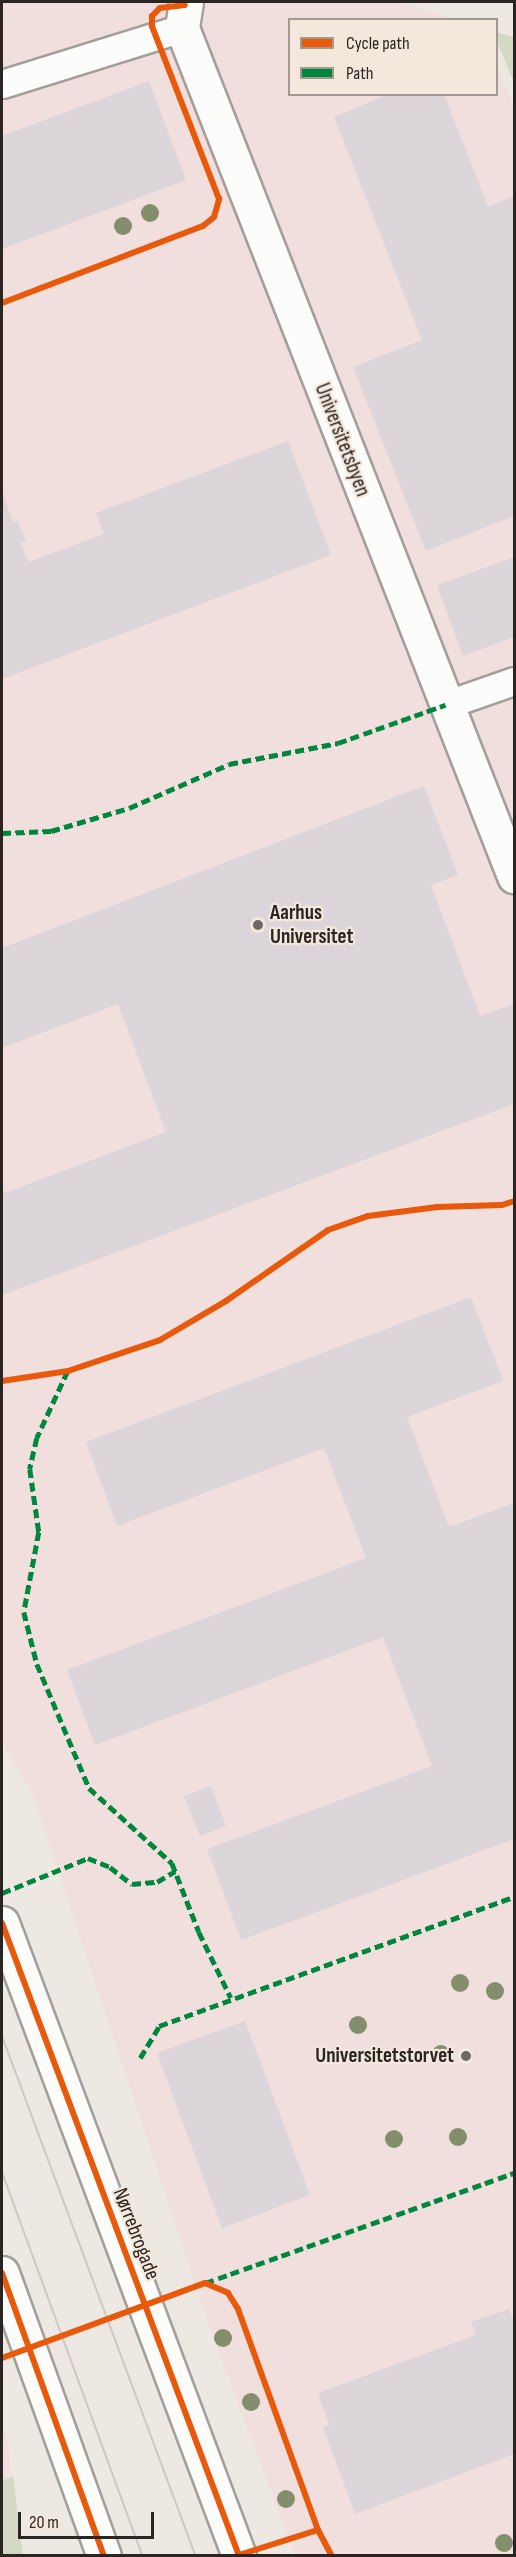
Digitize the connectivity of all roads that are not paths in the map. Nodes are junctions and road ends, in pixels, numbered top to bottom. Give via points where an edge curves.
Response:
1 (181, 9) edge
2 (2, 84) edge
3 (514, 681) edge
4 (445, 705) junction
5 (514, 876) edge
6 (2, 1923) edge
7 (2, 2273) edge
8 (104, 2556) edge
9 (239, 2556) edge

1 - 2 lane
1 - 4 main road, Universitetsbyen
3 - 4 lane
4 - 5 main road, Universitetsbyen
6 - 9 main road, Nørrebrogade
7 - 8 main road

